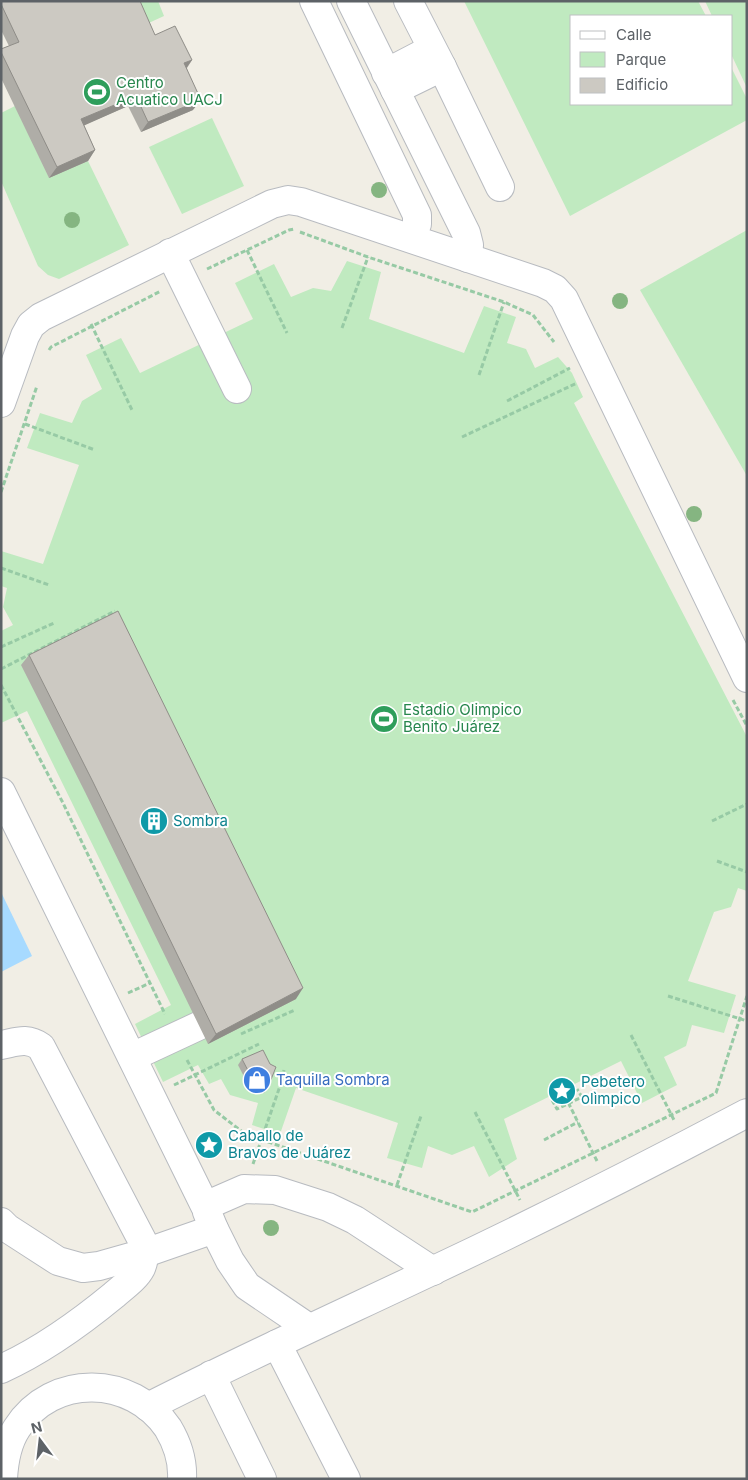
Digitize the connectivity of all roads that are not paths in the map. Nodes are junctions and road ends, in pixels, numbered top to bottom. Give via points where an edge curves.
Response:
1 (314, 1) edge
2 (352, 1) edge
3 (408, 1) edge
4 (437, 58) junction
5 (398, 78) junction
6 (500, 187) dead end
7 (411, 238) junction
8 (170, 253) junction
9 (468, 258) junction
10 (237, 389) dead end
11 (1, 403) edge
12 (738, 685) edge
13 (1, 792) edge
14 (216, 1018) edge
15 (1, 1045) edge
16 (132, 1057) junction
17 (747, 1113) edge
18 (209, 1217) junction
19 (1, 1222) edge
20 (145, 1253) junction
21 (433, 1271) junction
22 (310, 1328) junction
23 (277, 1344) junction
24 (1, 1369) edge
25 (212, 1374) junction
26 (148, 1407) junction
27 (5, 1446) edge
28 (3, 1479) edge
29 (182, 1479) edge
30 (262, 1479) edge
31 (346, 1479) edge

1 - 7 lane via 417,215
2 - 5 lane
3 - 4 lane
4 - 5 lane
4 - 6 lane
5 - 9 lane via 466,233
7 - 8 lane via 288,200 272,204
7 - 9 lane
8 - 10 lane
8 - 11 lane via 31,325 24,336
9 - 12 lane via 543,283 564,299
13 - 16 lane
14 - 16 lane
15 - 20 lane via 22,1040 41,1047 143,1242
16 - 18 lane
17 - 21 lane
18 - 20 lane
18 - 21 lane via 244,1189 275,1190 328,1207 355,1220
18 - 22 lane via 230,1261 247,1286
19 - 20 lane via 58,1262 83,1268
20 - 24 lane via 141,1268 128,1283 82,1320
21 - 22 lane
22 - 23 lane
23 - 25 lane
23 - 31 lane
25 - 26 lane
25 - 30 lane
26 - 27 lane via 115,1390 78,1388 43,1402 28,1414
26 - 29 lane via 172,1435 179,1452
27 - 28 lane

